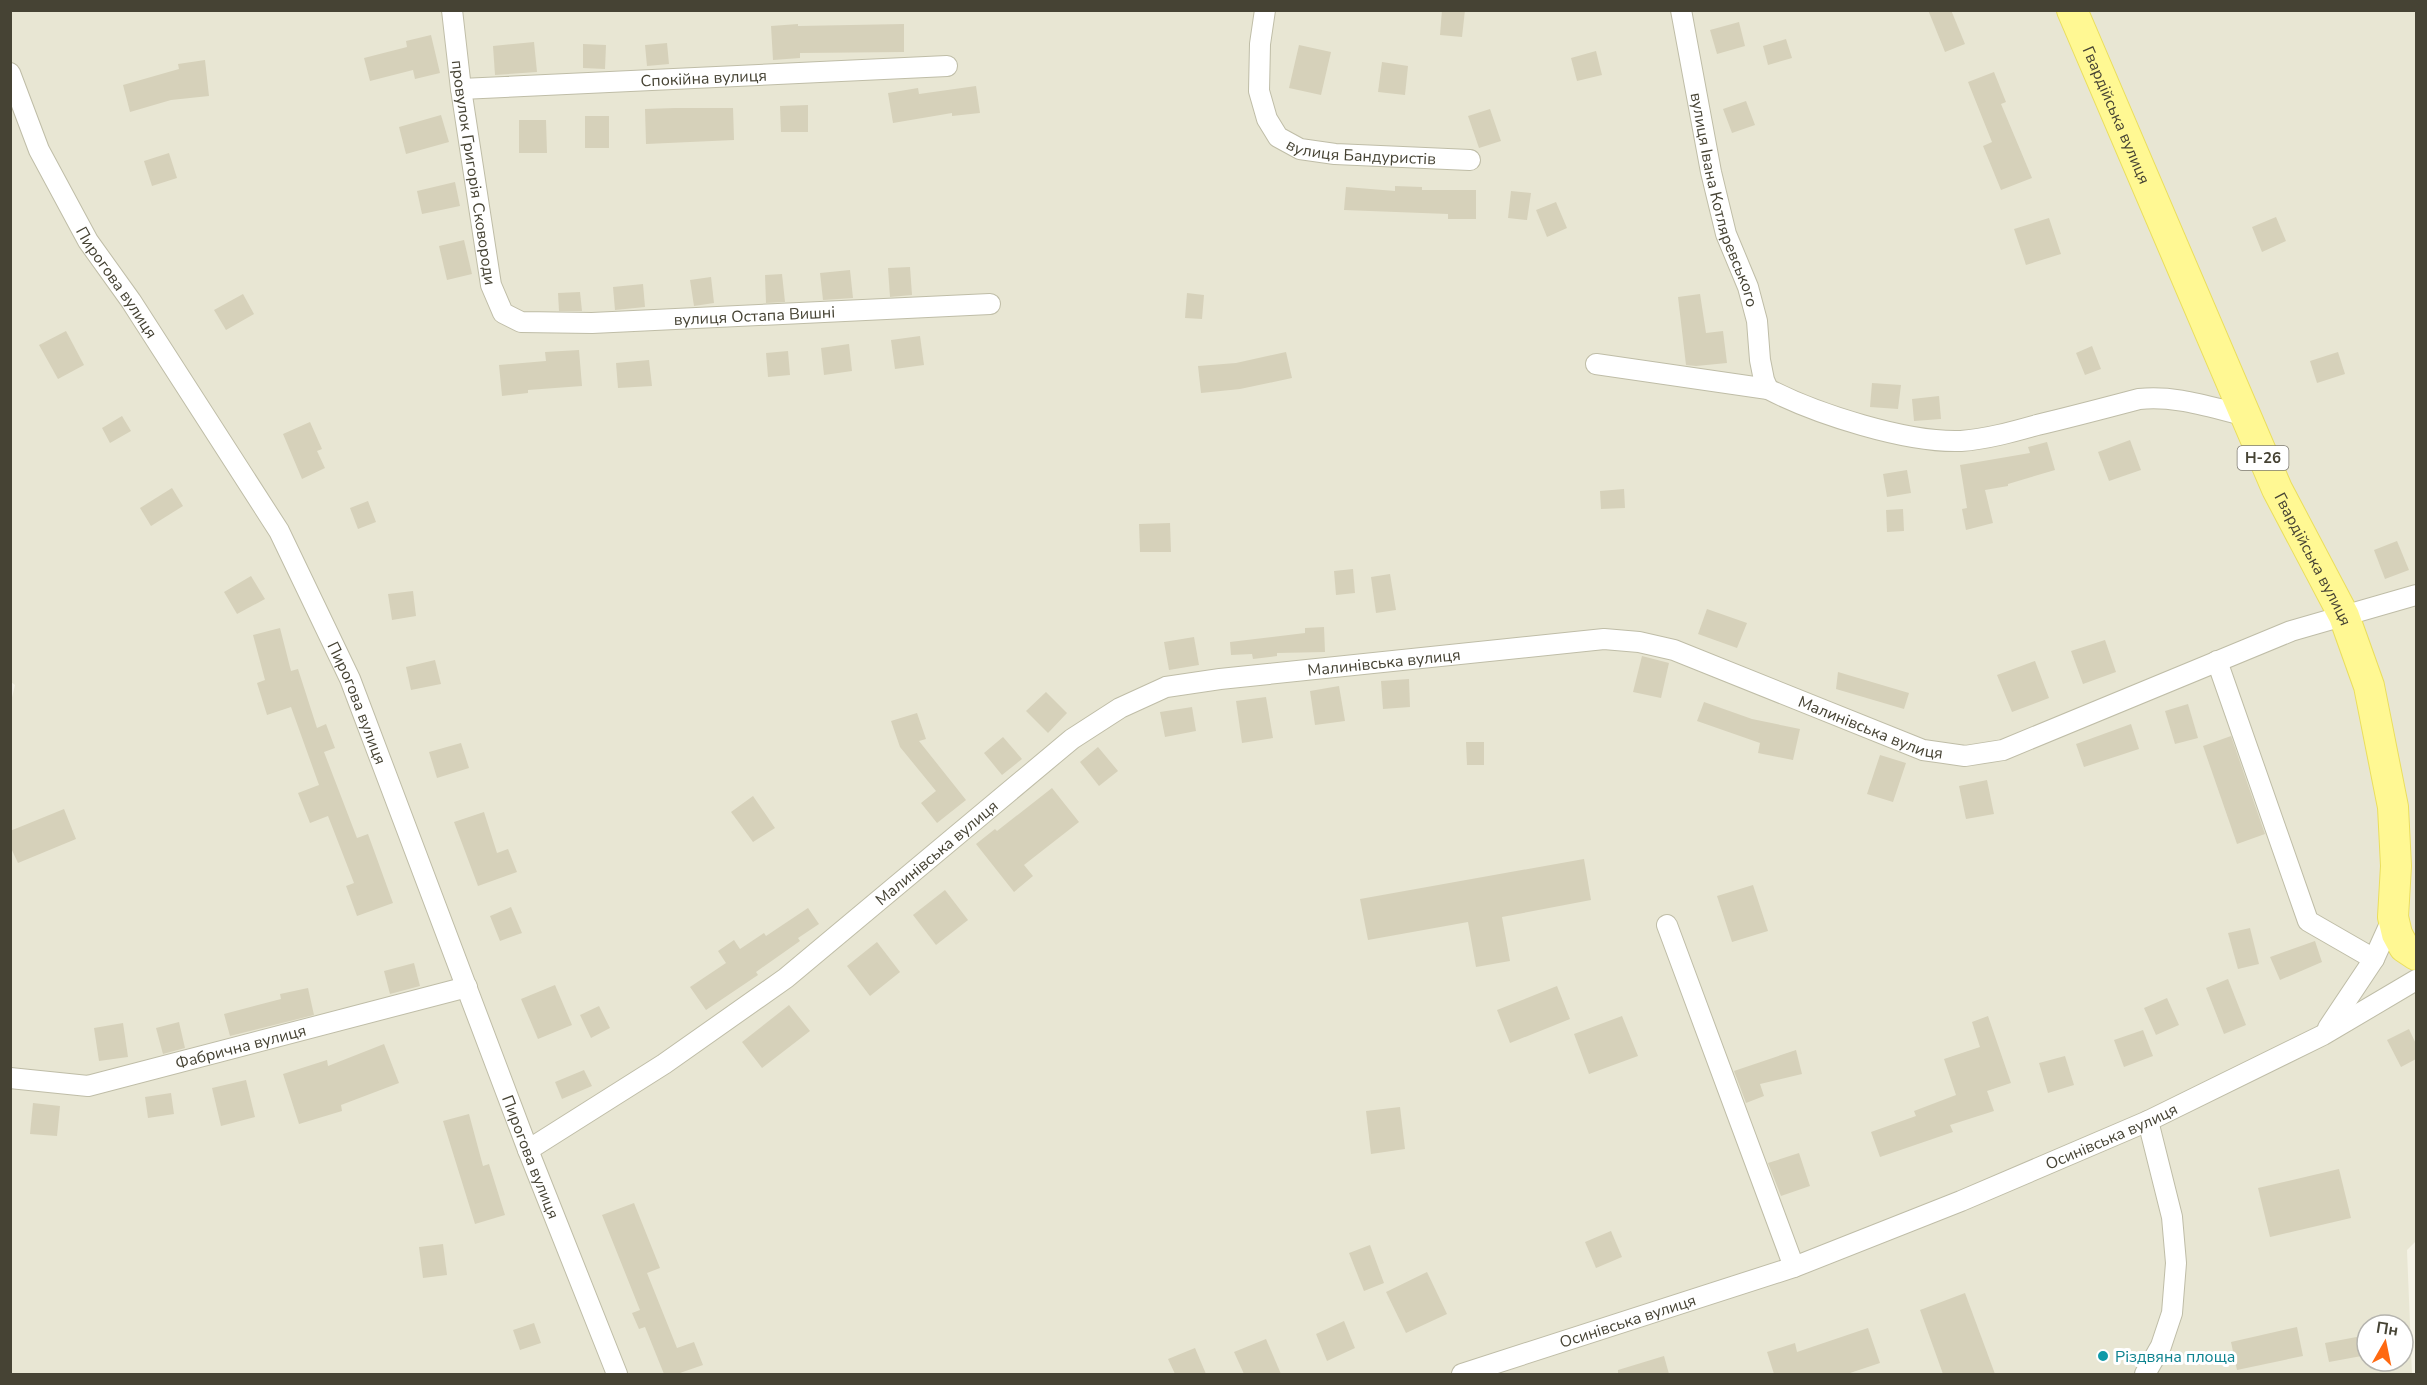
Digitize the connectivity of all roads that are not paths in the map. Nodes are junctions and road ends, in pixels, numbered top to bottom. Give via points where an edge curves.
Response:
1 (452, 10) edge
2 (1265, 10) edge
3 (1681, 10) edge
4 (2072, 10) edge
5 (947, 66) dead end
6 (10, 73) edge
7 (461, 89) junction
8 (1470, 160) dead end
9 (990, 304) dead end
10 (521, 322) joint
11 (1596, 364) dead end
12 (1768, 388) junction
13 (2244, 415) junction
14 (2416, 595) edge
15 (2344, 616) junction
16 (2217, 662) junction
17 (2393, 917) junction
18 (1667, 925) dead end
19 (2416, 955) edge
20 (2374, 959) junction
21 (2416, 980) edge
22 (466, 987) junction
23 (2323, 1035) junction
24 (10, 1078) edge
25 (2148, 1121) junction
26 (528, 1150) junction
27 (1794, 1267) junction
28 (617, 1374) edge
29 (1462, 1374) edge
30 (2145, 1374) edge

1 - 7 street, провулок Григорія Сковороди
2 - 8 street, вулиця Бандуристів via 1260,91 1267,119 1278,137 1300,149 1335,154
3 - 12 street, вулиця Івана Котляревського via 1711,172 1726,234 1757,321 1760,360
4 - 13 main road, Гвардійська вулиця / Н-26
5 - 7 street, Спокійна вулиця
6 - 22 street, Пирогова вулиця via 39,150 88,241 279,531 350,679
7 - 10 street, провулок Григорія Сковороди via 491,285 503,313
9 - 10 street, вулиця Остапа Вишні via 604,322
11 - 12 street
12 - 13 street via 1794,402 1928,440 1996,436 2157,397
13 - 15 main road, Гвардійська вулиця / Н-26 via 2277,489
14 - 15 street, Малинівська вулиця
15 - 16 street, Малинівська вулиця via 2291,631
15 - 17 main road, Гвардійська вулиця / Н-26 via 2369,686 2393,807
16 - 20 street via 2308,921
16 - 26 street, Малинівська вулиця via 2003,750 1965,756 1923,750 1674,650 1639,642 1604,639 1166,687 1120,708 1072,739 786,978 664,1064
17 - 19 main road, Гвардійська вулиця / Н-26 via 2404,947
17 - 20 street
18 - 27 street
20 - 23 street
21 - 23 street, Осинівська вулиця
22 - 24 street, Фабрична вулиця via 88,1086
22 - 26 street, Пирогова вулиця
23 - 25 street, Осинівська вулиця
25 - 27 street, Осинівська вулиця
25 - 30 street via 2172,1217 2176,1263 2172,1313 2161,1346
26 - 28 street, Пирогова вулиця
27 - 29 street, Осинівська вулиця

